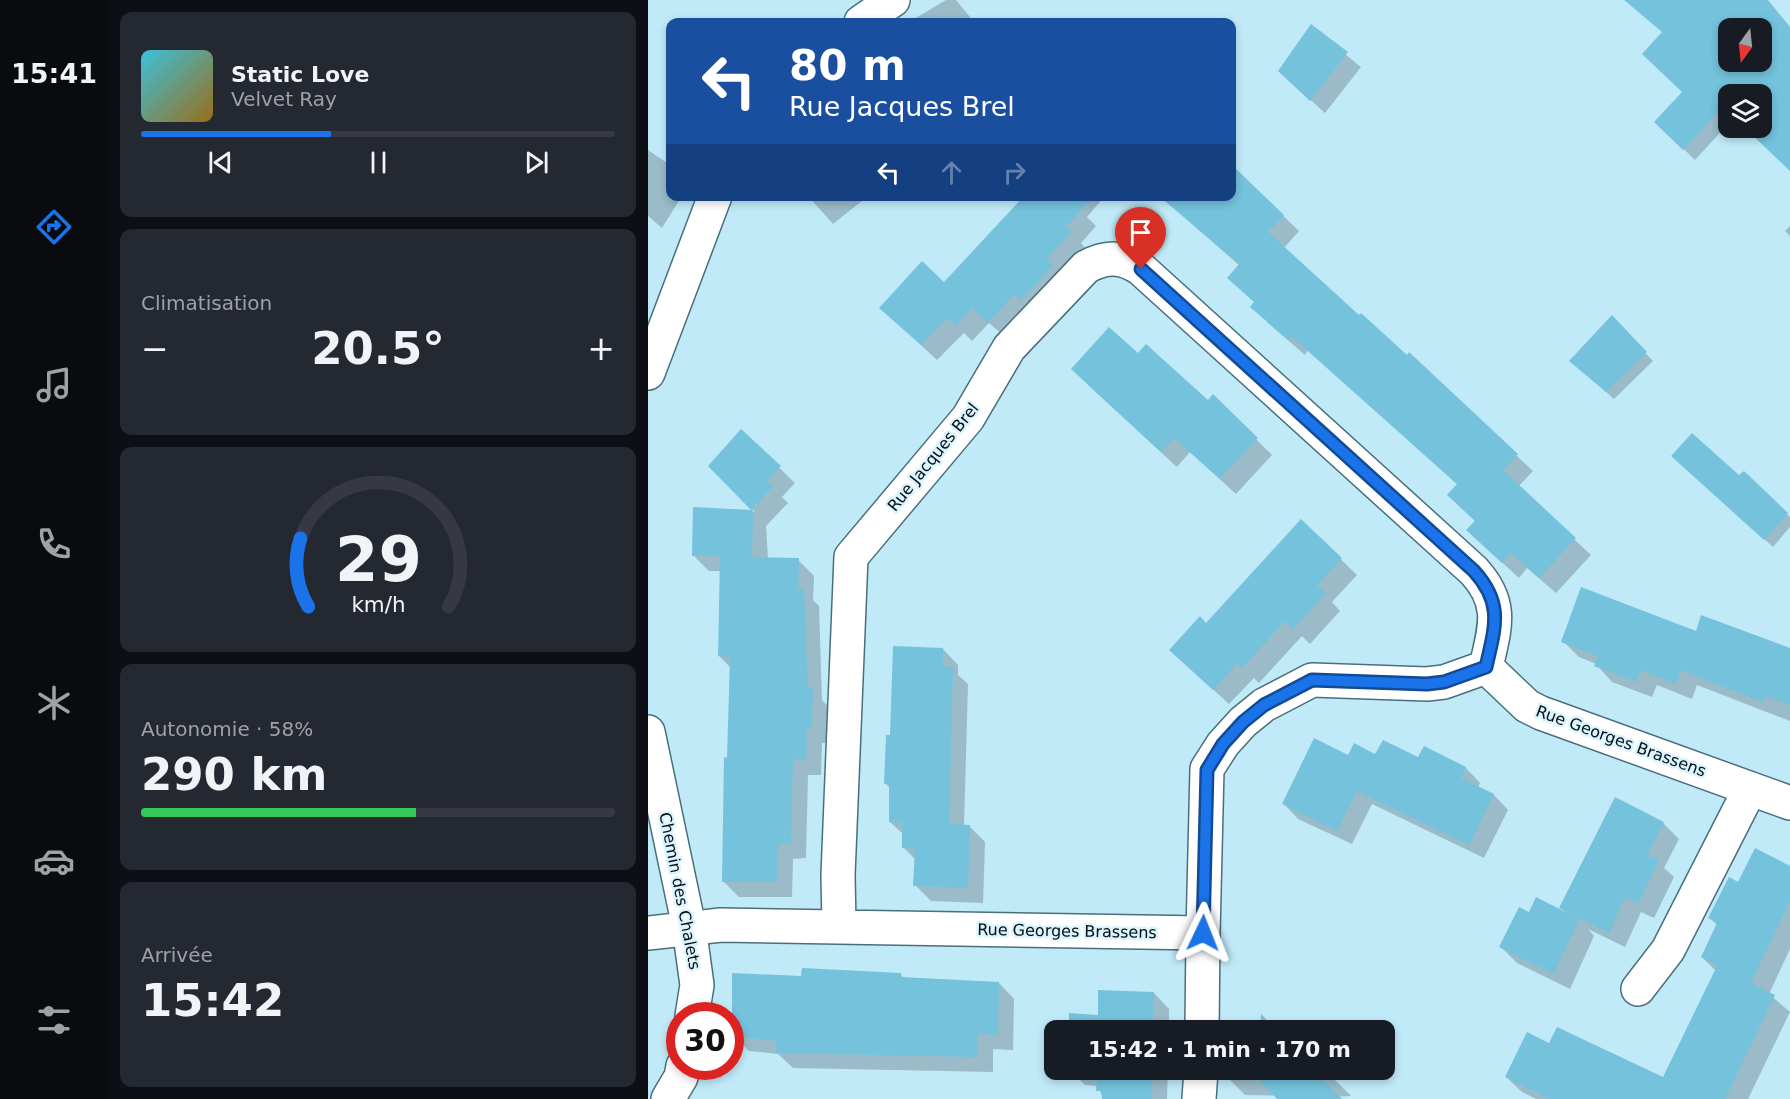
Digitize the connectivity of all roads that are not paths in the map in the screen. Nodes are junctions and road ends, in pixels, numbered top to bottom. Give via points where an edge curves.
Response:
1 (893, 0) edge
2 (867, 18) edge
3 (713, 201) edge
4 (648, 373) edge
5 (1486, 667) junction
6 (648, 732) edge
7 (1750, 789) junction
8 (1790, 804) edge
9 (839, 926) junction
10 (689, 927) junction
11 (648, 933) edge
12 (1203, 933) junction
13 (1638, 989) dead end
14 (694, 1002) edge
15 (1202, 1020) edge
16 (679, 1080) edge
17 (1200, 1080) edge
18 (668, 1099) edge
19 (1199, 1099) edge

1 - 2 street
3 - 4 street
5 - 7 street, Rue Georges Brassens via 1527,706 1541,713
5 - 9 street, Rue Jacques Brel via 1496,611 1485,583 1474,571 1141,269 1128,261 1099,260 1086,267 1009,348 968,418 851,557
5 - 12 street via 1427,684 1312,680 1272,700 1243,722 1207,770
6 - 10 street, Chemin des Chalets
7 - 8 street, Rue Georges Brassens
7 - 13 street via 1668,950
9 - 10 street, Rue Georges Brassens
9 - 12 street, Rue Georges Brassens
10 - 11 street, Rue Georges Brassens
10 - 14 street, Chemin des Chalets via 697,985
12 - 15 street
16 - 18 street
17 - 19 street

